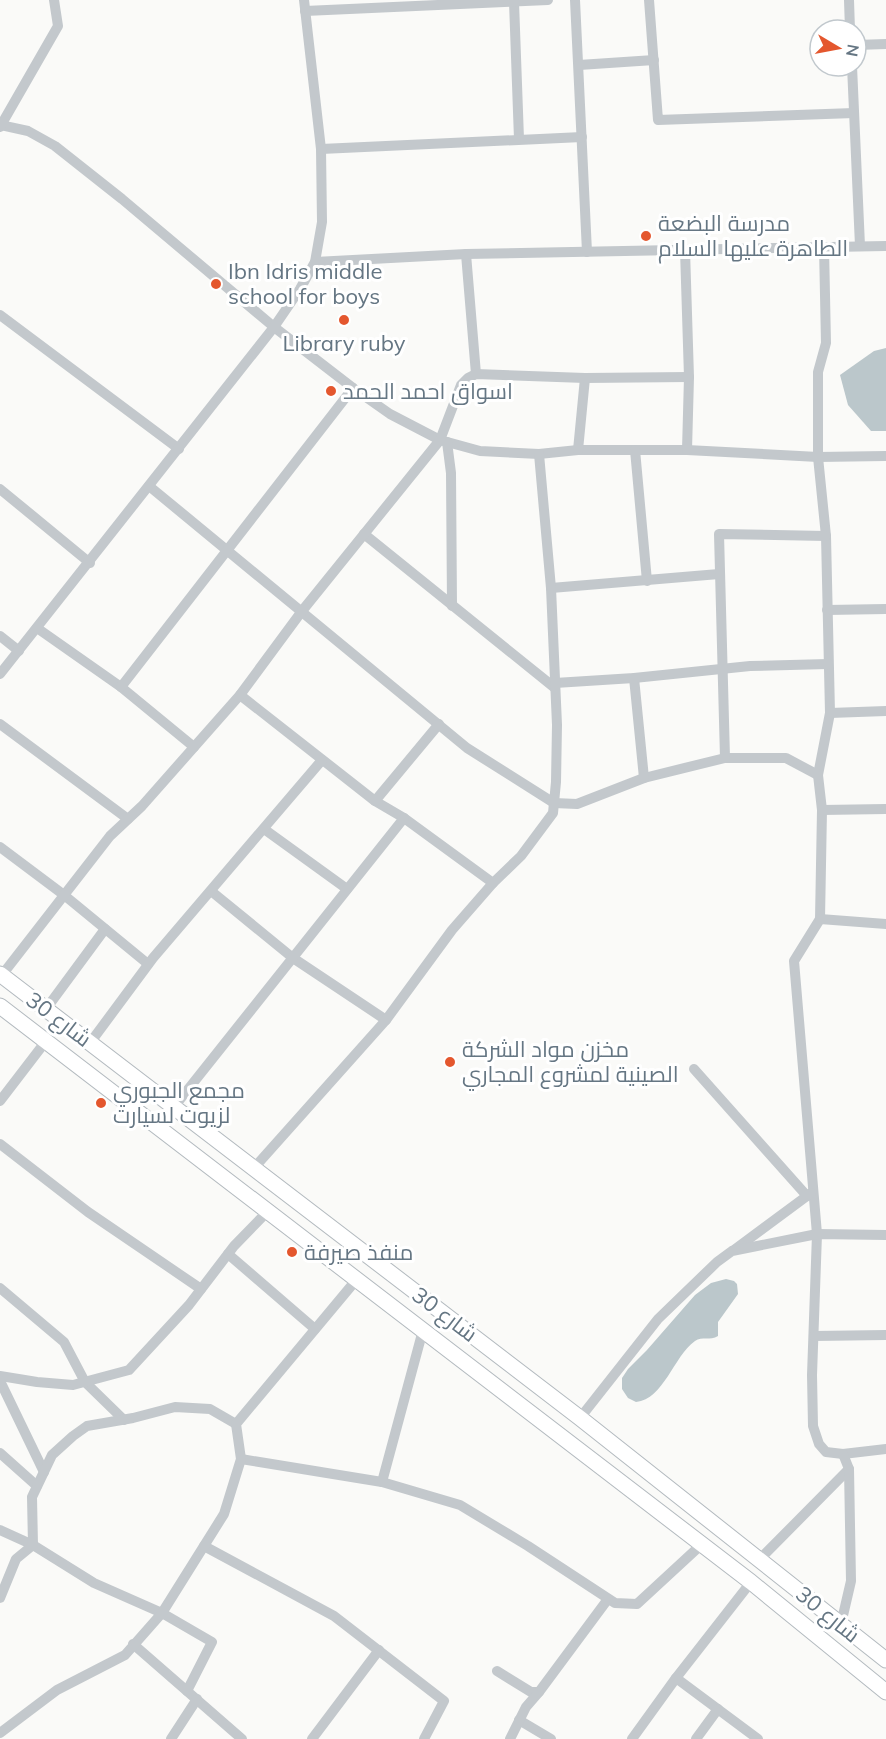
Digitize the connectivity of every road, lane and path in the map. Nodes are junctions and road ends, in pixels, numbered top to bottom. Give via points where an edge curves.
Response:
1 (54, 0) edge
2 (548, 0) edge
3 (575, 0) edge
4 (649, 0) edge
5 (849, 0) edge
6 (514, 2) junction
7 (304, 6) edge
8 (850, 18) edge
9 (886, 44) edge
10 (868, 45) edge
11 (654, 60) junction
12 (579, 65) junction
13 (853, 78) edge
14 (854, 113) junction
15 (0, 126) edge
16 (582, 138) junction
17 (519, 139) junction
18 (321, 149) junction
19 (860, 246) junction
20 (886, 246) edge
21 (824, 247) junction
22 (685, 250) junction
23 (587, 252) junction
24 (466, 254) junction
25 (315, 262) junction
26 (0, 315) edge
27 (274, 327) junction
28 (476, 374) junction
29 (689, 377) junction
30 (585, 378) junction
31 (353, 388) junction
32 (443, 441) junction
33 (179, 449) junction
34 (579, 450) junction
35 (635, 450) junction
36 (687, 450) junction
37 (539, 454) junction
38 (886, 456) edge
39 (818, 457) junction
40 (149, 486) junction
41 (0, 489) edge
42 (364, 534) junction
43 (826, 536) junction
44 (227, 551) junction
45 (90, 563) junction
46 (719, 574) junction
47 (647, 581) junction
48 (551, 588) junction
49 (452, 606) junction
50 (886, 609) edge
51 (827, 610) junction
52 (302, 611) junction
53 (37, 628) junction
54 (0, 636) edge
55 (19, 651) junction
56 (828, 664) junction
57 (724, 670) junction
58 (0, 675) edge
59 (634, 678) junction
60 (555, 685) junction
61 (121, 687) junction
62 (240, 695) junction
63 (886, 711) edge
64 (830, 713) junction
65 (0, 724) edge
66 (439, 724) junction
67 (194, 747) junction
68 (725, 758) junction
69 (322, 760) junction
70 (818, 775) junction
71 (644, 778) junction
72 (375, 801) junction
73 (554, 803) junction
74 (822, 810) junction
75 (886, 810) edge
76 (404, 818) junction
77 (128, 819) junction
78 (264, 829) junction
79 (0, 848) edge
80 (493, 883) junction
81 (347, 889) junction
82 (211, 891) junction
83 (64, 895) junction
84 (820, 920) junction
85 (886, 924) edge
86 (105, 929) junction
87 (293, 958) junction
88 (148, 964) junction
89 (1, 974) edge
90 (0, 1006) edge
91 (46, 1009) junction
92 (386, 1020) junction
93 (46, 1041) junction
94 (90, 1042) junction
95 (694, 1070) dead end
96 (0, 1101) edge
97 (174, 1107) junction
98 (0, 1144) edge
99 (254, 1168) junction
100 (810, 1193) junction
101 (268, 1211) junction
102 (817, 1234) junction
103 (886, 1235) edge
104 (732, 1251) junction
105 (228, 1254) junction
106 (357, 1279) junction
107 (0, 1288) edge
108 (201, 1289) junction
109 (315, 1329) junction
110 (423, 1330) junction
111 (886, 1335) edge
112 (814, 1336) junction
113 (0, 1376) edge
114 (0, 1381) edge
115 (85, 1382) junction
116 (553, 1397) junction
117 (536, 1416) junction
118 (580, 1418) junction
119 (124, 1420) junction
120 (236, 1424) junction
121 (598, 1431) junction
122 (886, 1449) edge
123 (582, 1452) junction
124 (0, 1453) edge
125 (843, 1454) junction
126 (241, 1459) junction
127 (849, 1469) junction
128 (44, 1472) junction
129 (382, 1482) junction
130 (37, 1485) junction
131 (0, 1530) edge
132 (702, 1544) junction
133 (33, 1545) junction
134 (204, 1546) junction
135 (760, 1560) junction
136 (751, 1582) junction
137 (0, 1598) edge
138 (608, 1599) junction
139 (162, 1613) junction
140 (841, 1624) junction
141 (133, 1644) junction
142 (379, 1650) junction
143 (883, 1655) edge
144 (497, 1671) dead end
145 (676, 1678) junction
146 (188, 1691) junction
147 (539, 1692) junction
148 (886, 1692) edge
149 (197, 1699) junction
150 (718, 1709) junction
151 (519, 1720) junction
152 (3, 1727) edge
153 (171, 1739) edge
154 (242, 1739) edge
155 (312, 1739) edge
156 (424, 1739) edge
157 (510, 1739) edge
158 (551, 1739) edge
159 (632, 1739) edge
160 (696, 1739) edge
161 (758, 1739) edge

1 - 15 street via 58,26
2 - 6 street
3 - 12 street
4 - 11 street
5 - 8 street
6 - 7 street
6 - 17 street
7 - 18 street
9 - 10 street
11 - 12 street
11 - 14 street via 658,120
12 - 16 street
13 - 14 street
14 - 19 street
15 - 27 street via 28,131 55,146
16 - 17 street
16 - 23 street
17 - 18 street
18 - 25 street via 322,222
19 - 20 street
19 - 21 street
21 - 22 street
21 - 39 street via 826,342 818,372
22 - 23 street
22 - 29 street
23 - 24 street
24 - 25 street
24 - 28 street
25 - 27 street
26 - 33 street
27 - 31 street
27 - 33 street
28 - 30 street
28 - 32 street via 460,385
29 - 30 street
29 - 36 street
30 - 34 street
31 - 32 street via 390,414
31 - 44 street
32 - 37 street via 480,451
32 - 42 street
32 - 49 street via 452,472
33 - 40 street
34 - 35 street
34 - 37 street
35 - 36 street
35 - 47 street
36 - 39 street
37 - 48 street
38 - 39 street
39 - 43 street
40 - 44 street
40 - 45 street
41 - 45 street
42 - 49 street
42 - 52 street
43 - 46 street via 719,534
43 - 51 street
44 - 52 street
44 - 61 street
45 - 53 street
46 - 47 street
46 - 57 street
47 - 48 street
48 - 60 street
49 - 60 street
50 - 51 street
51 - 56 street
52 - 62 street
52 - 66 street
53 - 55 street
53 - 61 street
54 - 55 street
55 - 58 street
56 - 57 street
56 - 64 street
57 - 59 street
57 - 68 street
59 - 60 street
59 - 71 street
60 - 73 street
61 - 67 street
62 - 67 street
62 - 69 street
63 - 64 street
64 - 70 street
65 - 77 street
66 - 72 street
66 - 73 street via 467,748
67 - 77 street
68 - 70 street via 786,758
68 - 71 street
69 - 72 street
69 - 78 street
70 - 74 street
71 - 73 street via 577,804
72 - 76 street
73 - 80 street via 553,813 521,856
74 - 75 street
74 - 84 street
76 - 80 street
76 - 81 street
77 - 83 street
78 - 81 street
78 - 82 street
79 - 83 street
80 - 92 street via 452,930
81 - 87 street
82 - 87 street
82 - 88 street
83 - 86 street
83 - 89 street
84 - 85 street
84 - 100 street via 794,961
86 - 88 street
86 - 91 street
87 - 92 street
87 - 97 street
88 - 94 street
89 - 91 street, شارع 30
90 - 93 street, شارع 30
91 - 94 street, شارع 30
92 - 99 street
93 - 96 street
93 - 101 street, شارع 30
94 - 97 street, شارع 30
95 - 100 street
97 - 99 street, شارع 30
98 - 108 street via 88,1212
99 - 116 street, شارع 30
100 - 102 street
100 - 104 street
101 - 105 street
101 - 106 street, شارع 30
102 - 103 street
102 - 104 street
102 - 112 street
104 - 118 street via 658,1319
105 - 108 street
105 - 109 street
106 - 109 street
106 - 110 street, شارع 30
107 - 115 street via 63,1342
108 - 115 street via 129,1370
109 - 120 street
110 - 117 street, شارع 30
110 - 129 street
111 - 112 street
112 - 125 street via 813,1426 826,1452
113 - 115 street via 74,1385
114 - 128 street
115 - 119 street
116 - 117 street via 551,1409
116 - 118 street, شارع 30
117 - 123 street, شارع 30
118 - 121 street, شارع 30
119 - 120 street via 175,1407 210,1409
119 - 128 street via 87,1426 52,1455
120 - 126 street
121 - 123 street via 583,1440
121 - 135 street, شارع 30
122 - 125 street
123 - 132 street, شارع 30
124 - 130 street
125 - 127 street
126 - 129 street
126 - 134 street via 224,1514
127 - 135 street
127 - 140 street via 851,1581
128 - 130 street
129 - 138 street via 460,1505
130 - 133 street via 32,1497
131 - 133 street
132 - 136 street, شارع 30
132 - 138 street via 637,1604
133 - 137 street via 16,1559
133 - 139 street via 94,1583
134 - 139 street
134 - 142 street via 334,1616
135 - 140 street, شارع 30
136 - 145 street
136 - 148 street, شارع 30
138 - 147 street
139 - 141 street
139 - 146 street via 212,1642
140 - 143 street, شارع 30
141 - 146 street
141 - 152 street via 125,1655 57,1690
142 - 155 street
142 - 156 street via 444,1701
144 - 147 street via 531,1692
145 - 150 street
145 - 159 street
146 - 149 street
147 - 151 street
149 - 153 street
149 - 154 street
150 - 160 street
150 - 161 street
151 - 157 street
151 - 158 street

